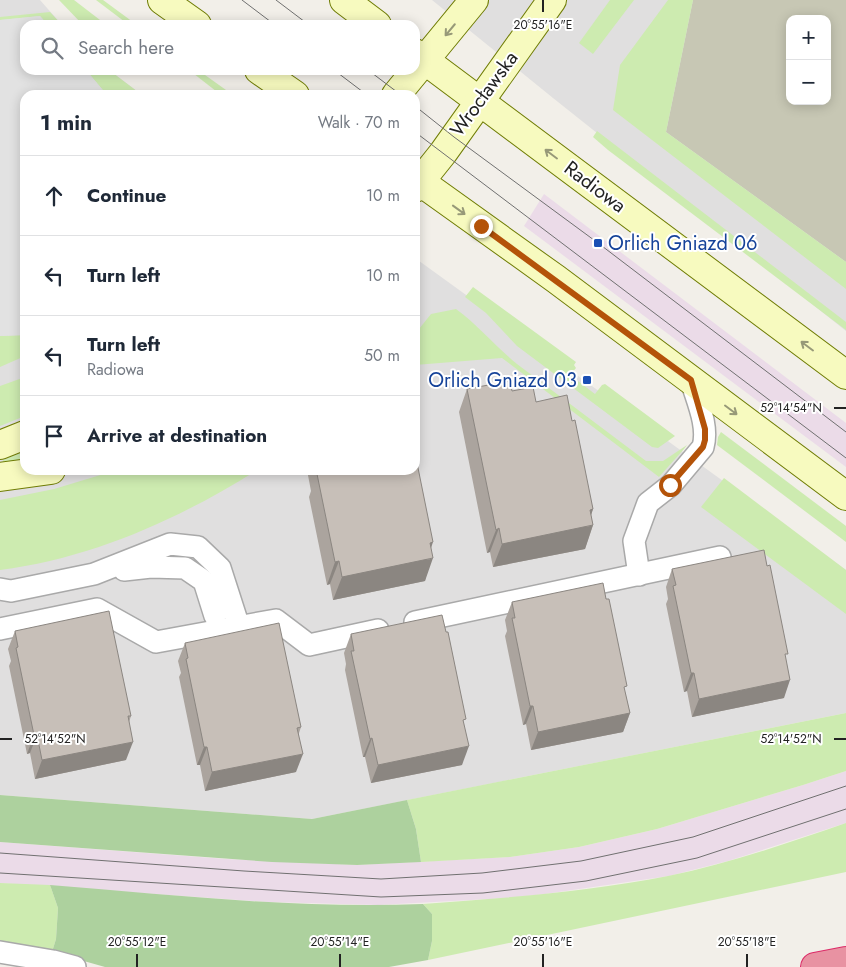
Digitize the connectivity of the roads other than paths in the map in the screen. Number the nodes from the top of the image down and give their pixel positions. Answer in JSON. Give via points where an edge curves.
{"nodes":[{"id":1,"x":162,"y":0,"type":"edge"},
{"id":2,"x":344,"y":0,"type":"edge"},
{"id":3,"x":474,"y":0,"type":"edge"},
{"id":4,"x":552,"y":0,"type":"edge"},
{"id":5,"x":189,"y":20,"type":"edge"},
{"id":6,"x":370,"y":20,"type":"edge"},
{"id":7,"x":420,"y":56,"type":"edge"},
{"id":8,"x":266,"y":75,"type":"edge"},
{"id":9,"x":408,"y":75,"type":"edge"},
{"id":10,"x":288,"y":90,"type":"edge"},
{"id":11,"x":399,"y":90,"type":"edge"},
{"id":12,"x":480,"y":100,"type":"junction"},
{"id":13,"x":420,"y":179,"type":"edge"},
{"id":14,"x":420,"y":184,"type":"edge"},
{"id":15,"x":846,"y":376,"type":"edge"},
{"id":16,"x":691,"y":380,"type":"junction"},
{"id":17,"x":20,"y":437,"type":"edge"},
{"id":18,"x":0,"y":445,"type":"edge"},
{"id":19,"x":20,"y":474,"type":"edge"},
{"id":20,"x":0,"y":477,"type":"edge"},
{"id":21,"x":846,"y":496,"type":"edge"},
{"id":22,"x":720,"y":557,"type":"edge"},
{"id":23,"x":94,"y":574,"type":"junction"},
{"id":24,"x":639,"y":575,"type":"junction"},
{"id":25,"x":0,"y":589,"type":"edge"},
{"id":26,"x":214,"y":616,"type":"dead end"},
{"id":27,"x":239,"y":627,"type":"junction"},
{"id":28,"x":0,"y":629,"type":"edge"},
{"id":29,"x":0,"y":952,"type":"edge"},
{"id":30,"x":846,"y":961,"type":"edge"},
{"id":31,"x":75,"y":967,"type":"edge"},
{"id":32,"x":815,"y":967,"type":"edge"}],
"edges":[{"from":1,"to":5,"type":"street"},
{"from":2,"to":6,"type":"street"},
{"from":3,"to":7,"type":"street","one_way":true},
{"from":4,"to":12,"type":"street","name":"Wrocławska"},
{"from":7,"to":12,"type":"street","name":"Radiowa"},
{"from":8,"to":10,"type":"street"},
{"from":9,"to":11,"type":"street"},
{"from":12,"to":13,"type":"street","name":"Wrocławska","via":[[443,153]]},
{"from":15,"to":12,"type":"street","name":"Radiowa","one_way":true},
{"from":14,"to":16,"type":"street","one_way":true},
{"from":16,"to":21,"type":"street","one_way":true},
{"from":16,"to":24,"type":"lane","via":[[705,440],[703,447],[670,485],[648,503],[634,541]]},
{"from":17,"to":18,"type":"street"},
{"from":19,"to":20,"type":"street"},
{"from":22,"to":24,"type":"lane"},
{"from":23,"to":25,"type":"lane","via":[[11,591]]},
{"from":23,"to":26,"type":"lane","via":[[151,567],[185,568],[204,581]]},
{"from":23,"to":27,"type":"lane","via":[[170,544],[198,547],[220,568]]},
{"from":24,"to":27,"type":"lane","via":[[309,645],[276,620]]},
{"from":27,"to":28,"type":"lane","via":[[156,642],[97,609]]},
{"from":29,"to":31,"type":"lane"},
{"from":30,"to":32,"type":"highway"}]}
